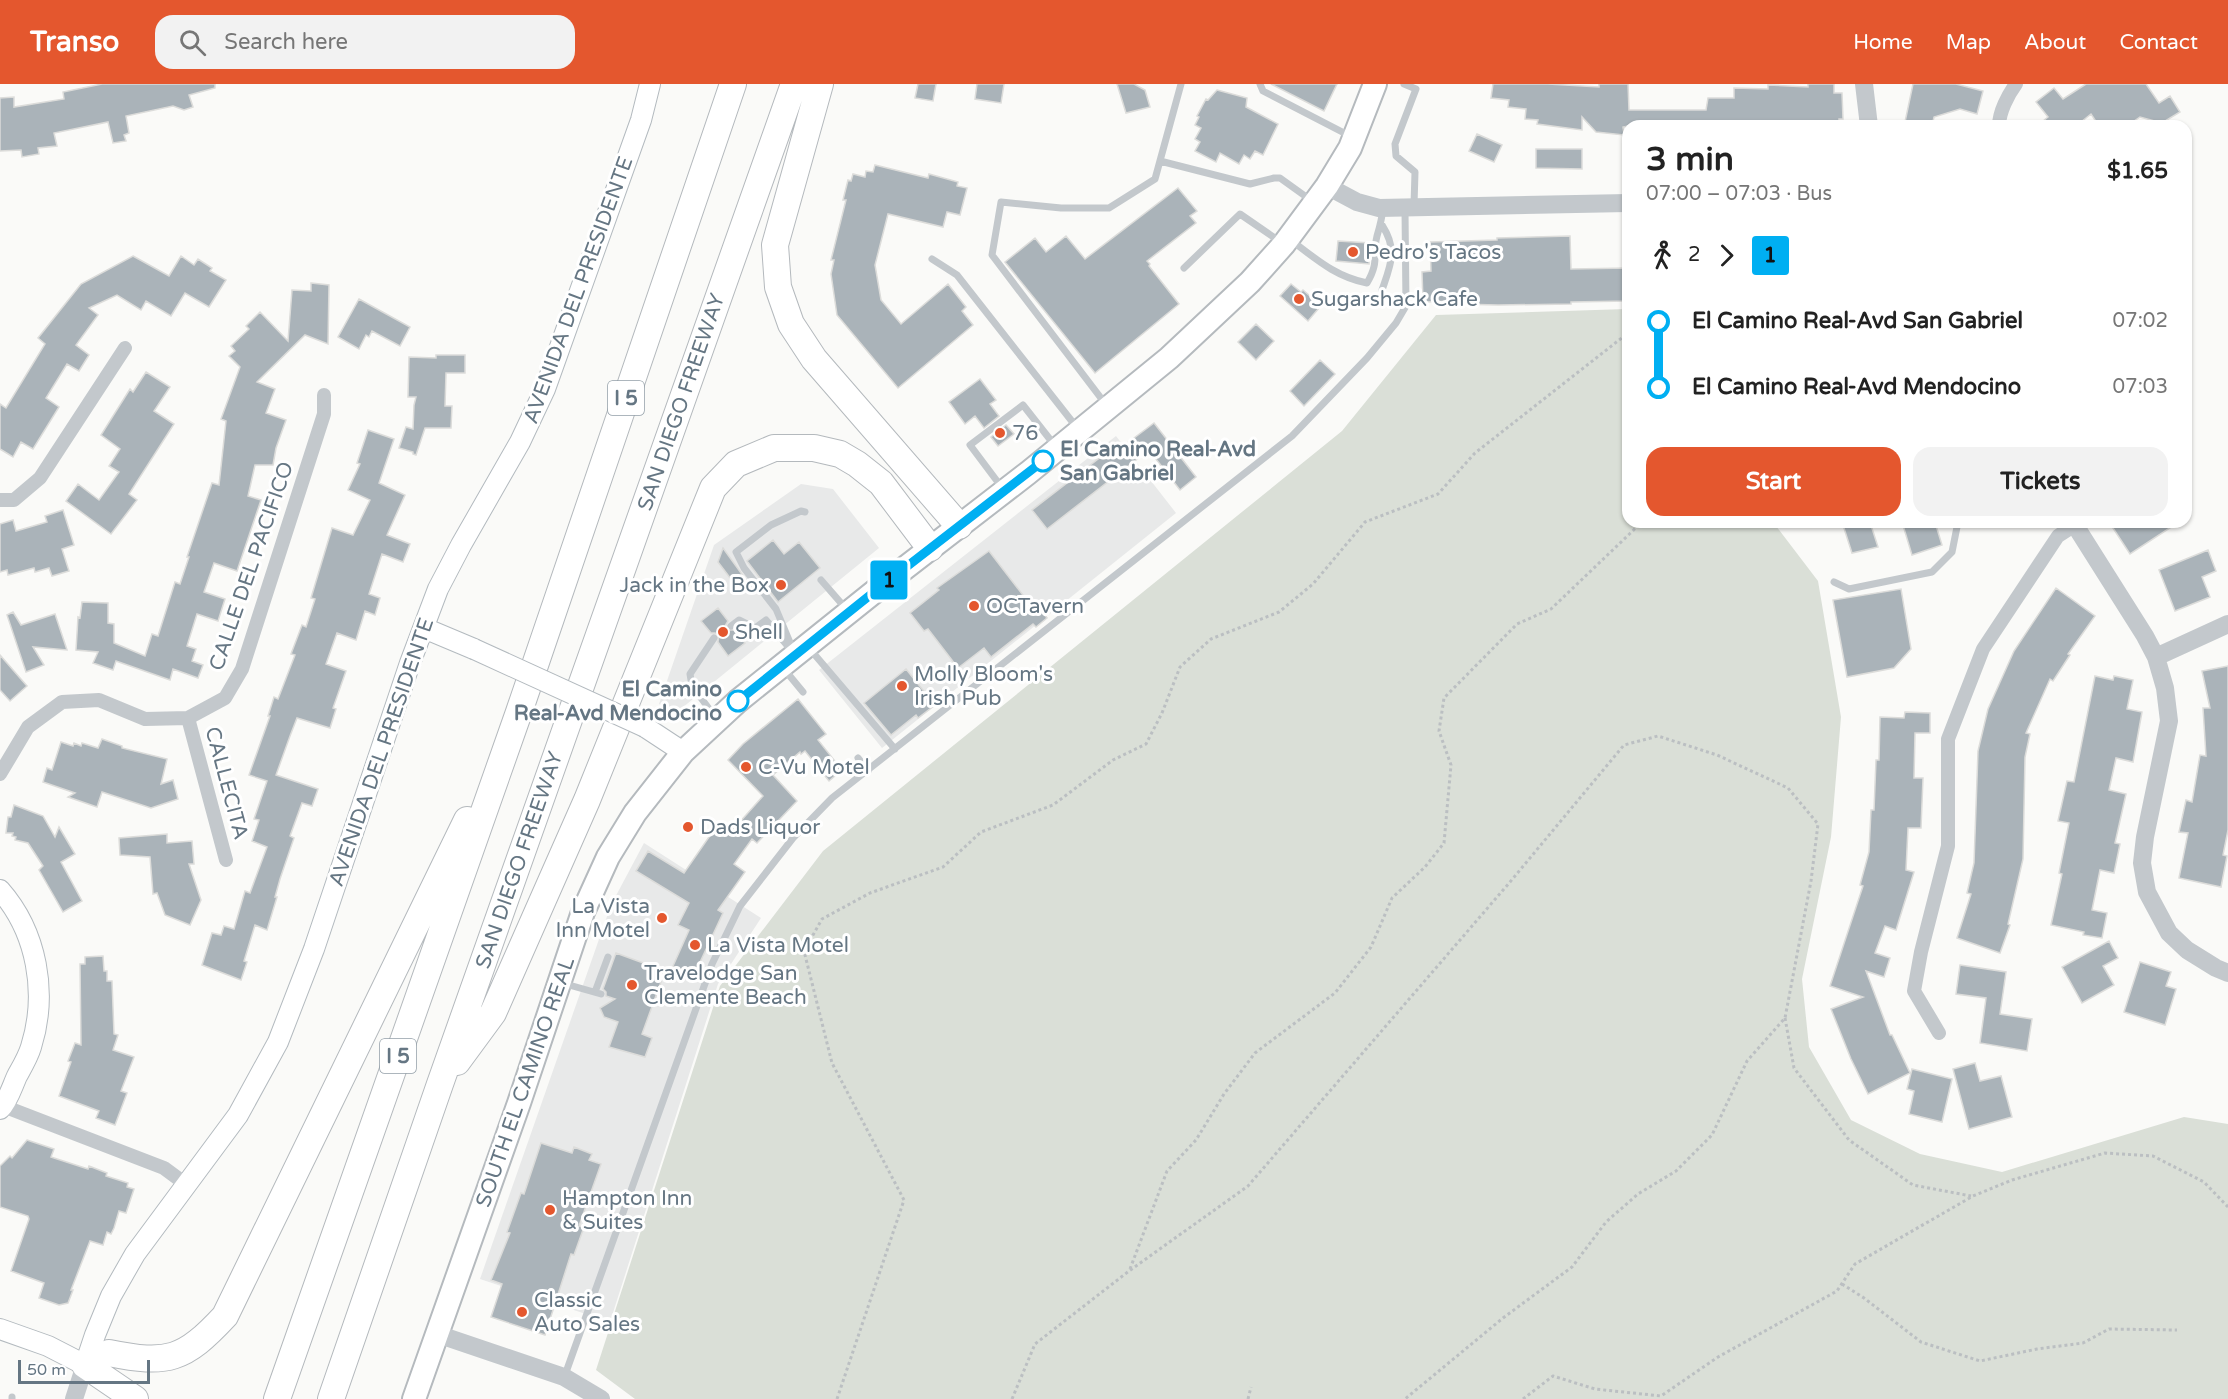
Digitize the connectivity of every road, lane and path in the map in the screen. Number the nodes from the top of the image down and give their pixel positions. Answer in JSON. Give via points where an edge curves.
{"nodes":[{"id":1,"x":650,"y":84,"type":"edge"},
{"id":2,"x":733,"y":84,"type":"edge"},
{"id":3,"x":794,"y":84,"type":"edge"},
{"id":4,"x":820,"y":84,"type":"edge"},
{"id":5,"x":1181,"y":84,"type":"edge"},
{"id":6,"x":1260,"y":84,"type":"edge"},
{"id":7,"x":1375,"y":84,"type":"edge"},
{"id":8,"x":1404,"y":84,"type":"edge"},
{"id":9,"x":1864,"y":84,"type":"edge"},
{"id":10,"x":2016,"y":84,"type":"edge"},
{"id":11,"x":1868,"y":120,"type":"edge"},
{"id":12,"x":1999,"y":120,"type":"edge"},
{"id":13,"x":1354,"y":138,"type":"junction"},
{"id":14,"x":1160,"y":161,"type":"junction"},
{"id":15,"x":1321,"y":195,"type":"junction"},
{"id":16,"x":1622,"y":203,"type":"edge"},
{"id":17,"x":1410,"y":208,"type":"junction"},
{"id":18,"x":1383,"y":217,"type":"junction"},
{"id":19,"x":1286,"y":241,"type":"junction"},
{"id":20,"x":932,"y":259,"type":"dead end"},
{"id":21,"x":1185,"y":268,"type":"dead end"},
{"id":22,"x":1382,"y":290,"type":"dead end"},
{"id":23,"x":1622,"y":338,"type":"edge"},
{"id":24,"x":125,"y":348,"type":"dead end"},
{"id":25,"x":324,"y":395,"type":"dead end"},
{"id":26,"x":1108,"y":408,"type":"junction"},
{"id":27,"x":1080,"y":431,"type":"junction"},
{"id":28,"x":1057,"y":449,"type":"junction"},
{"id":29,"x":1005,"y":490,"type":"junction"},
{"id":30,"x":0,"y":500,"type":"edge"},
{"id":31,"x":805,"y":512,"type":"dead end"},
{"id":32,"x":959,"y":526,"type":"junction"},
{"id":33,"x":1636,"y":528,"type":"edge"},
{"id":34,"x":1957,"y":528,"type":"edge"},
{"id":35,"x":2069,"y":528,"type":"edge"},
{"id":36,"x":2077,"y":528,"type":"edge"},
{"id":37,"x":930,"y":548,"type":"junction"},
{"id":38,"x":821,"y":580,"type":"dead end"},
{"id":39,"x":1834,"y":582,"type":"dead end"},
{"id":40,"x":849,"y":613,"type":"junction"},
{"id":41,"x":2228,"y":624,"type":"edge"},
{"id":42,"x":731,"y":626,"type":"dead end"},
{"id":43,"x":424,"y":628,"type":"junction"},
{"id":44,"x":714,"y":638,"type":"dead end"},
{"id":45,"x":795,"y":657,"type":"junction"},
{"id":46,"x":2156,"y":657,"type":"junction"},
{"id":47,"x":803,"y":692,"type":"dead end"},
{"id":48,"x":519,"y":712,"type":"junction"},
{"id":49,"x":188,"y":718,"type":"junction"},
{"id":50,"x":717,"y":720,"type":"junction"},
{"id":51,"x":895,"y":749,"type":"junction"},
{"id":52,"x":683,"y":752,"type":"junction"},
{"id":53,"x":858,"y":758,"type":"dead end"},
{"id":54,"x":868,"y":771,"type":"junction"},
{"id":55,"x":0,"y":774,"type":"edge"},
{"id":56,"x":226,"y":860,"type":"dead end"},
{"id":57,"x":0,"y":890,"type":"edge"},
{"id":58,"x":608,"y":957,"type":"dead end"},
{"id":59,"x":2228,"y":973,"type":"edge"},
{"id":60,"x":559,"y":982,"type":"junction"},
{"id":61,"x":1785,"y":1018,"type":"junction"},
{"id":62,"x":1939,"y":1033,"type":"dead end"},
{"id":63,"x":440,"y":1084,"type":"junction"},
{"id":64,"x":3,"y":1102,"type":"edge"},
{"id":65,"x":187,"y":1185,"type":"junction"},
{"id":66,"x":1973,"y":1196,"type":"junction"},
{"id":67,"x":2228,"y":1207,"type":"edge"},
{"id":68,"x":1129,"y":1271,"type":"junction"},
{"id":69,"x":1842,"y":1284,"type":"junction"},
{"id":70,"x":0,"y":1329,"type":"edge"},
{"id":71,"x":2177,"y":1330,"type":"dead end"},
{"id":72,"x":437,"y":1334,"type":"junction"},
{"id":73,"x":85,"y":1365,"type":"junction"},
{"id":74,"x":564,"y":1377,"type":"junction"},
{"id":75,"x":1251,"y":1388,"type":"dead end"},
{"id":76,"x":74,"y":1399,"type":"edge"},
{"id":77,"x":135,"y":1399,"type":"edge"},
{"id":78,"x":277,"y":1399,"type":"edge"},
{"id":79,"x":332,"y":1399,"type":"edge"},
{"id":80,"x":414,"y":1399,"type":"edge"},
{"id":81,"x":601,"y":1399,"type":"edge"},
{"id":82,"x":837,"y":1399,"type":"edge"},
{"id":83,"x":1012,"y":1399,"type":"edge"},
{"id":84,"x":1248,"y":1399,"type":"edge"},
{"id":85,"x":1405,"y":1399,"type":"edge"},
{"id":86,"x":1523,"y":1399,"type":"edge"}],
"edges":[{"from":1,"to":43,"type":"main road","name":"AVENIDA DEL PRESIDENTE","via":[[641,120],[545,389],[447,572]]},
{"from":2,"to":48,"type":"highway","number":"I 5"},
{"from":3,"to":63,"type":"highway","name":"SAN DIEGO FREEWAY","number":"I 5"},
{"from":4,"to":32,"type":"highway","via":[[776,245],[778,287],[792,324],[814,359]]},
{"from":5,"to":14,"type":"lane"},
{"from":6,"to":13,"type":"lane","via":[[1263,91]]},
{"from":7,"to":13,"type":"main road","name":"SOUTH EL CAMINO REAL"},
{"from":8,"to":17,"type":"lane","via":[[1416,89],[1395,144],[1396,156],[1416,172]]},
{"from":9,"to":11,"type":"street"},
{"from":10,"to":12,"type":"street"},
{"from":13,"to":15,"type":"main road","name":"SOUTH EL CAMINO REAL"},
{"from":14,"to":15,"type":"lane","via":[[1250,184],[1280,178]]},
{"from":14,"to":26,"type":"lane","via":[[1155,179],[1109,208],[1001,202],[992,255]]},
{"from":15,"to":18,"type":"street","via":[[1357,202]]},
{"from":15,"to":19,"type":"main road","name":"SOUTH EL CAMINO REAL"},
{"from":16,"to":17,"type":"street"},
{"from":17,"to":18,"type":"street"},
{"from":17,"to":51,"type":"lane","via":[[1406,306],[1367,358],[1292,436]]},
{"from":18,"to":19,"type":"lane","via":[[1377,236],[1375,269],[1367,283],[1324,266]]},
{"from":18,"to":22,"type":"lane","via":[[1392,258]]},
{"from":19,"to":21,"type":"lane","via":[[1240,214]]},
{"from":19,"to":26,"type":"main road","name":"SOUTH EL CAMINO REAL","via":[[1190,339]]},
{"from":20,"to":27,"type":"lane","via":[[957,275]]},
{"from":23,"to":82,"type":"path","via":[[1475,453],[1438,494],[1365,522],[1313,584],[1280,612],[1211,639],[1180,667],[1146,744],[1113,760],[1053,805],[981,832],[943,867],[870,893],[822,919],[804,951],[832,1063],[904,1200]]},
{"from":24,"to":30,"type":"street","via":[[40,478],[14,500]]},
{"from":25,"to":49,"type":"street","name":"CALLE DEL PACIFICO","via":[[324,414],[242,669],[225,698]]},
{"from":26,"to":27,"type":"main road","name":"SOUTH EL CAMINO REAL"},
{"from":27,"to":28,"type":"main road","name":"SOUTH EL CAMINO REAL"},
{"from":28,"to":29,"type":"main road","name":"SOUTH EL CAMINO REAL"},
{"from":28,"to":29,"type":"lane","via":[[1023,405],[970,445]]},
{"from":29,"to":32,"type":"main road","name":"SOUTH EL CAMINO REAL"},
{"from":31,"to":45,"type":"lane","via":[[771,525],[736,552],[776,609]]},
{"from":32,"to":37,"type":"main road","name":"SOUTH EL CAMINO REAL"},
{"from":33,"to":68,"type":"path","via":[[1551,609],[1517,624],[1444,698],[1438,731],[1450,765],[1444,843],[1392,898],[1371,947],[1335,993],[1255,1053],[1196,1140],[1167,1171]]},
{"from":34,"to":39,"type":"lane","via":[[1952,552],[1932,572],[1849,589]]},
{"from":35,"to":62,"type":"street","via":[[2058,536],[1983,649],[1948,739],[1948,846],[1914,991]]},
{"from":36,"to":46,"type":"street"},
{"from":37,"to":40,"type":"main road","name":"SOUTH EL CAMINO REAL"},
{"from":37,"to":63,"type":"highway","via":[[881,483],[840,454],[814,448],[774,448],[736,464],[713,488],[587,800],[493,1013]]},
{"from":38,"to":40,"type":"lane"},
{"from":40,"to":45,"type":"main road","name":"SOUTH EL CAMINO REAL"},
{"from":41,"to":46,"type":"street"},
{"from":42,"to":45,"type":"lane","via":[[739,620],[755,628],[766,620]]},
{"from":43,"to":52,"type":"main road","bridge":true,"via":[[645,727]]},
{"from":43,"to":65,"type":"main road","name":"AVENIDA DEL PRESIDENTE","via":[[314,949],[278,1042],[238,1115]]},
{"from":44,"to":50,"type":"lane","via":[[690,674],[692,686]]},
{"from":45,"to":47,"type":"lane"},
{"from":45,"to":50,"type":"main road","name":"SOUTH EL CAMINO REAL"},
{"from":45,"to":51,"type":"lane","via":[[845,691]]},
{"from":46,"to":59,"type":"street","via":[[2169,721],[2145,837],[2142,863],[2147,892],[2169,933],[2187,950]]},
{"from":48,"to":73,"type":"highway","via":[[225,1316],[202,1341],[180,1354],[142,1360],[109,1353]]},
{"from":48,"to":78,"type":"highway","number":"I 5"},
{"from":49,"to":55,"type":"street","name":"CALLE DEL PACIFICO","via":[[145,719],[99,700],[62,702],[28,727]]},
{"from":49,"to":56,"type":"street","name":"CALLECITA"},
{"from":50,"to":52,"type":"main road","name":"SOUTH EL CAMINO REAL"},
{"from":51,"to":54,"type":"lane"},
{"from":52,"to":60,"type":"main road","name":"SOUTH EL CAMINO REAL","via":[[635,813],[608,857],[583,912]]},
{"from":53,"to":54,"type":"lane"},
{"from":54,"to":74,"type":"lane","via":[[832,798],[793,838],[740,906],[712,964]]},
{"from":57,"to":64,"type":"main road","via":[[30,939],[38,977],[39,1009],[31,1047]]},
{"from":58,"to":60,"type":"lane","via":[[598,993]]},
{"from":60,"to":72,"type":"main road","name":"SOUTH EL CAMINO REAL"},
{"from":61,"to":66,"type":"path","via":[[1794,1068],[1848,1140],[1913,1185]]},
{"from":61,"to":68,"type":"path","via":[[1812,881],[1818,824],[1788,788],[1717,755],[1658,736],[1624,745],[1248,1186]]},
{"from":61,"to":85,"type":"path","via":[[1747,1061],[1712,1135],[1676,1171],[1638,1194],[1606,1222],[1572,1267],[1503,1317]]},
{"from":63,"to":79,"type":"highway","name":"SAN DIEGO FREEWAY","number":"I 5"},
{"from":64,"to":65,"type":"street","via":[[36,1121],[164,1168]]},
{"from":65,"to":73,"type":"main road","name":"AVENIDA DEL PRESIDENTE","via":[[135,1254],[111,1296]]},
{"from":66,"to":67,"type":"path","via":[[2012,1180],[2105,1153],[2153,1156],[2204,1182]]},
{"from":66,"to":69,"type":"path","via":[[1855,1264]]},
{"from":68,"to":83,"type":"path","via":[[1035,1344]]},
{"from":69,"to":71,"type":"path","via":[[1921,1342],[1980,1361],[2083,1342],[2109,1329]]},
{"from":69,"to":86,"type":"path","via":[[1837,1292],[1718,1357],[1661,1396],[1595,1389],[1553,1376]]},
{"from":70,"to":73,"type":"main road","via":[[48,1346]]},
{"from":72,"to":74,"type":"street"},
{"from":72,"to":80,"type":"main road","name":"SOUTH EL CAMINO REAL"},
{"from":73,"to":76,"type":"street","name":"AVENIDA DEL PRESIDENTE"},
{"from":73,"to":77,"type":"highway"},
{"from":74,"to":81,"type":"street"},
{"from":75,"to":84,"type":"path"}]}
